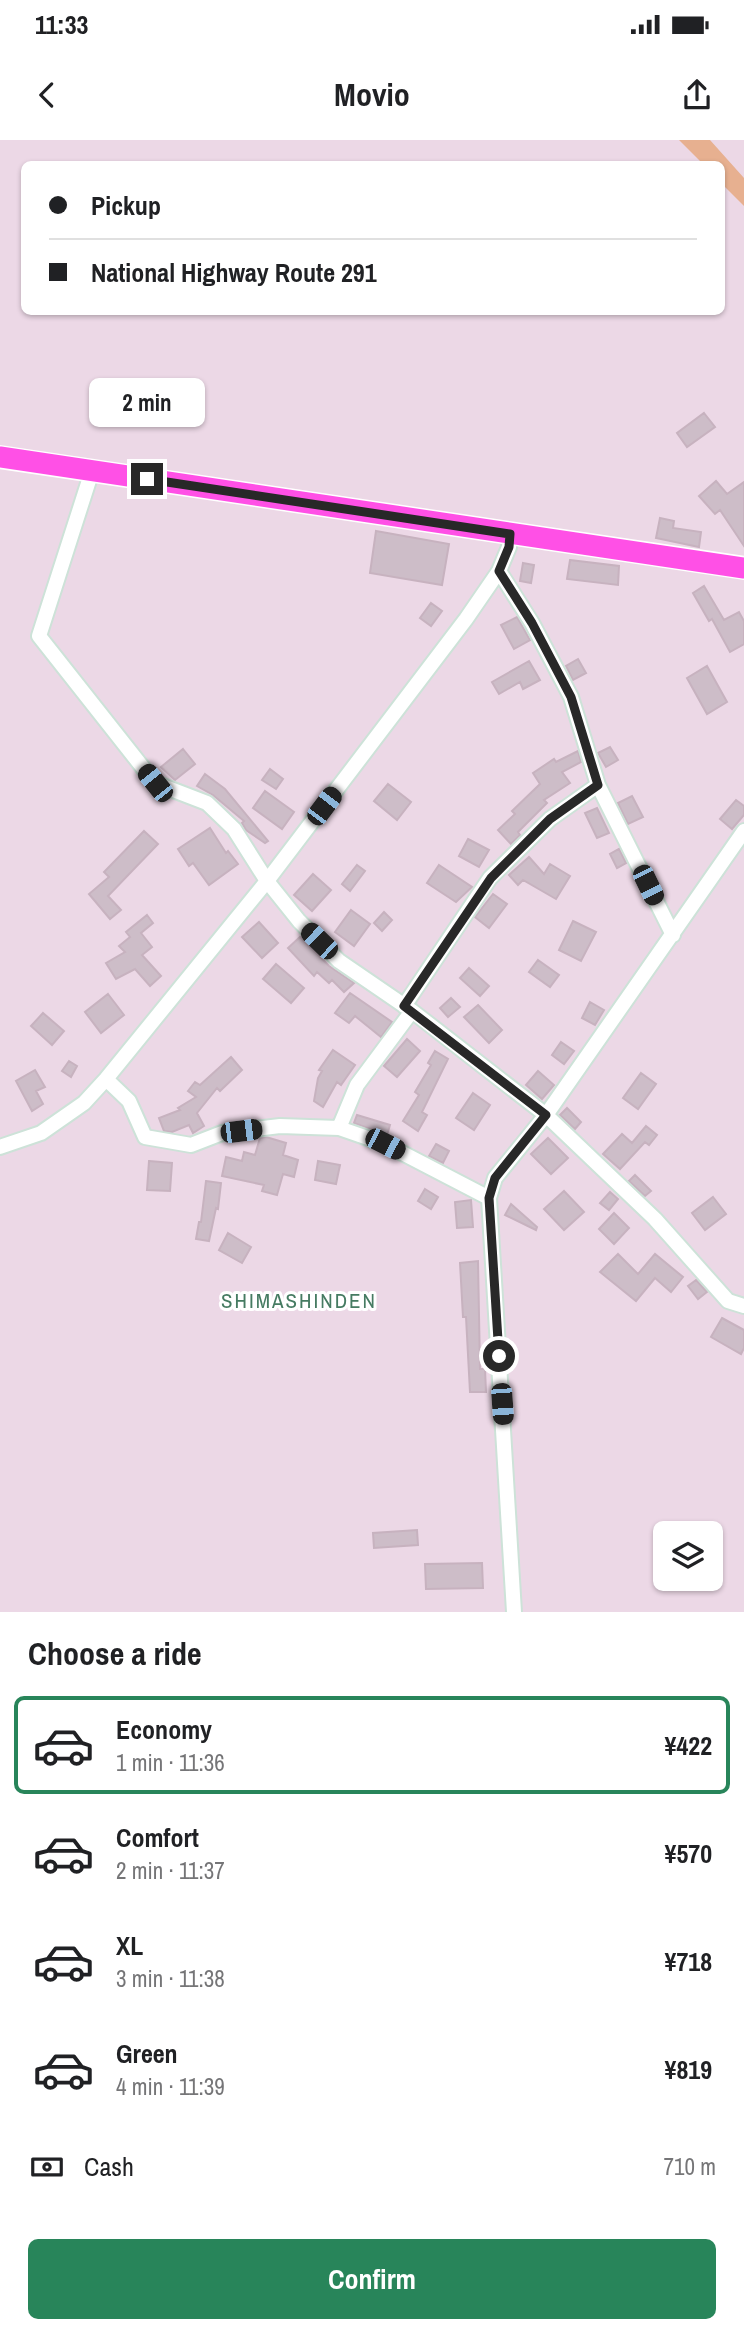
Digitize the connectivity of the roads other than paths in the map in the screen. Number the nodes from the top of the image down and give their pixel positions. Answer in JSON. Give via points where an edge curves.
{"nodes":[{"id":1,"x":0,"y":457,"type":"edge"},
{"id":2,"x":92,"y":471,"type":"junction"},
{"id":3,"x":510,"y":534,"type":"junction"},
{"id":4,"x":744,"y":568,"type":"edge"},
{"id":5,"x":499,"y":571,"type":"junction"},
{"id":6,"x":598,"y":785,"type":"junction"},
{"id":7,"x":744,"y":831,"type":"edge"},
{"id":8,"x":267,"y":881,"type":"junction"},
{"id":9,"x":673,"y":935,"type":"junction"},
{"id":10,"x":408,"y":1008,"type":"junction"},
{"id":11,"x":106,"y":1079,"type":"junction"},
{"id":12,"x":546,"y":1115,"type":"junction"},
{"id":13,"x":339,"y":1128,"type":"junction"},
{"id":14,"x":0,"y":1147,"type":"edge"},
{"id":15,"x":489,"y":1198,"type":"junction"},
{"id":16,"x":744,"y":1307,"type":"edge"},
{"id":17,"x":514,"y":1612,"type":"edge"}],
"edges":[{"from":1,"to":2,"type":"highway"},
{"from":2,"to":3,"type":"highway"},
{"from":2,"to":8,"type":"street","via":[[39,636],[155,783],[207,803],[234,830]]},
{"from":3,"to":4,"type":"highway"},
{"from":3,"to":5,"type":"street"},
{"from":5,"to":6,"type":"street","via":[[571,697]]},
{"from":5,"to":8,"type":"street"},
{"from":6,"to":9,"type":"street"},
{"from":6,"to":10,"type":"street","via":[[550,819],[491,878]]},
{"from":7,"to":9,"type":"street"},
{"from":8,"to":10,"type":"street","via":[[339,961]]},
{"from":8,"to":11,"type":"street"},
{"from":9,"to":12,"type":"street"},
{"from":10,"to":12,"type":"street"},
{"from":10,"to":13,"type":"street","via":[[357,1085]]},
{"from":11,"to":13,"type":"street","via":[[129,1101],[145,1137],[171,1143],[191,1145],[222,1133],[280,1126]]},
{"from":11,"to":14,"type":"street","via":[[84,1103],[41,1133]]},
{"from":12,"to":15,"type":"street","via":[[495,1178]]},
{"from":12,"to":16,"type":"street","via":[[655,1219],[728,1301]]},
{"from":13,"to":15,"type":"street","via":[[385,1144]]},
{"from":15,"to":17,"type":"street"}]}
